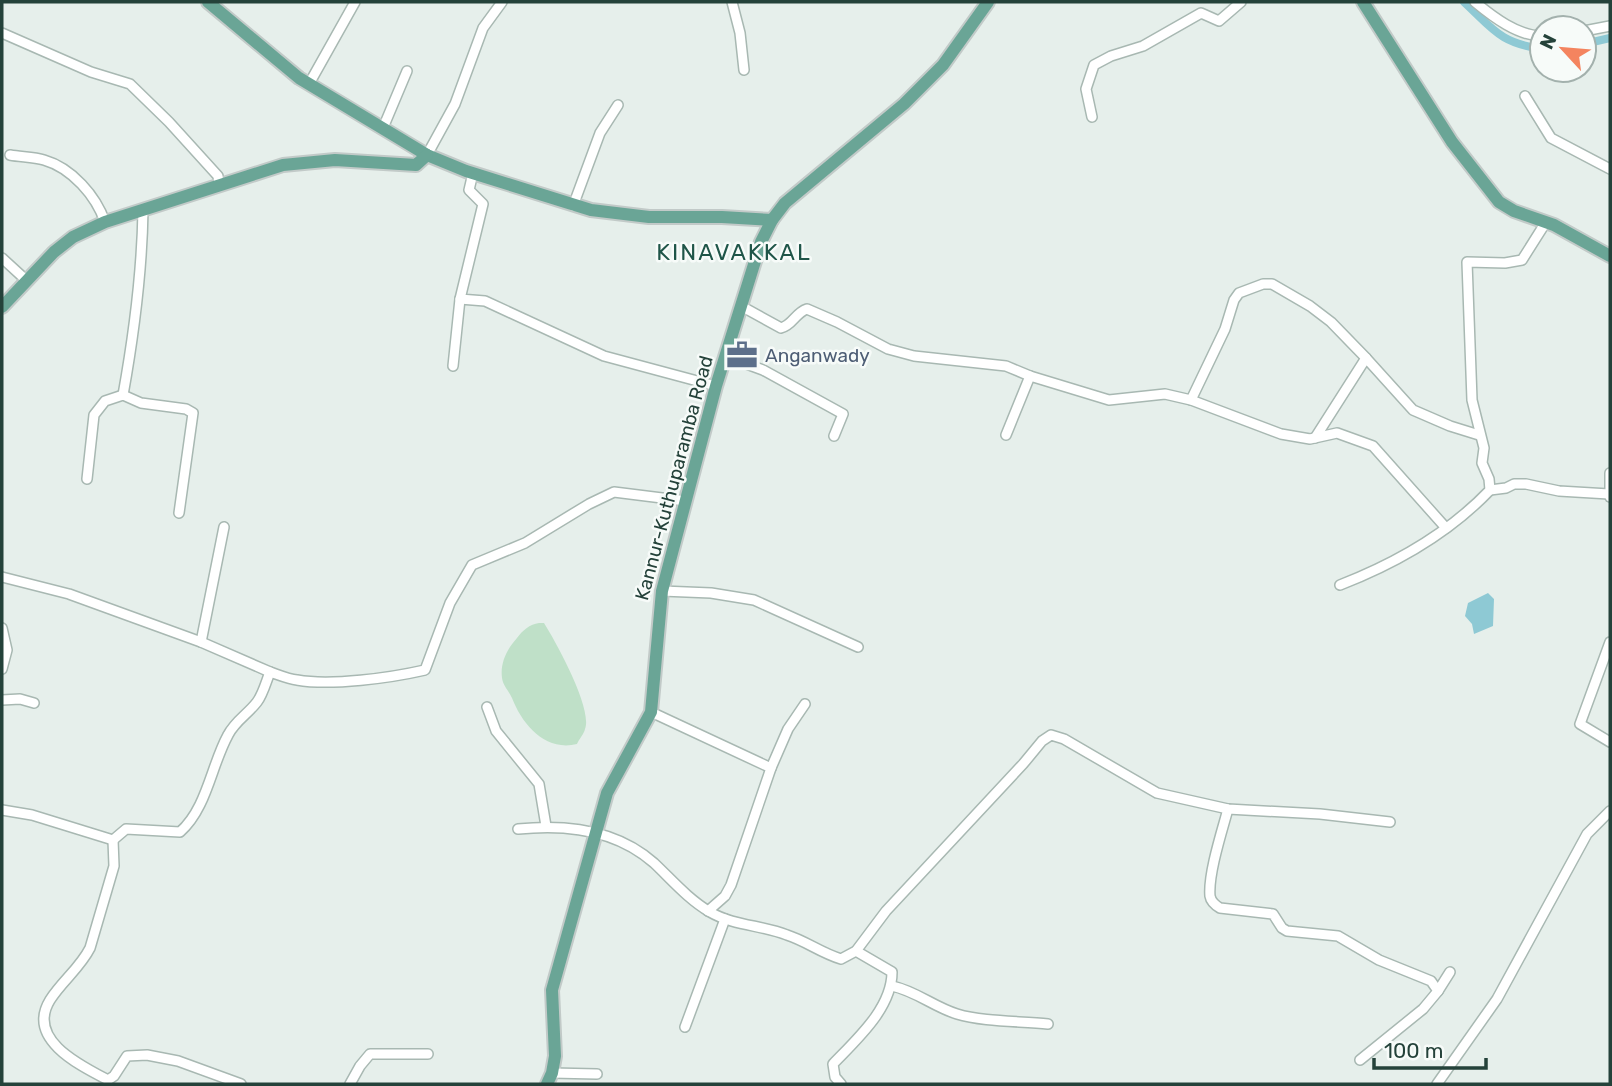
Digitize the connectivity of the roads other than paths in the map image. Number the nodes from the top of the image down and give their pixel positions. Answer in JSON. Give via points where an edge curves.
{"nodes":[{"id":1,"x":208,"y":2,"type":"edge"},
{"id":2,"x":355,"y":2,"type":"edge"},
{"id":3,"x":502,"y":2,"type":"edge"},
{"id":4,"x":732,"y":2,"type":"edge"},
{"id":5,"x":988,"y":2,"type":"edge"},
{"id":6,"x":1241,"y":2,"type":"edge"},
{"id":7,"x":1363,"y":2,"type":"edge"},
{"id":8,"x":1475,"y":2,"type":"edge"},
{"id":9,"x":2,"y":33,"type":"edge"},
{"id":10,"x":1528,"y":36,"type":"edge"},
{"id":11,"x":744,"y":70,"type":"dead end"},
{"id":12,"x":407,"y":71,"type":"dead end"},
{"id":13,"x":309,"y":84,"type":"junction"},
{"id":14,"x":1525,"y":96,"type":"dead end"},
{"id":15,"x":618,"y":105,"type":"dead end"},
{"id":16,"x":1091,"y":117,"type":"dead end"},
{"id":17,"x":383,"y":128,"type":"junction"},
{"id":18,"x":10,"y":155,"type":"dead end"},
{"id":19,"x":427,"y":155,"type":"junction"},
{"id":20,"x":1610,"y":169,"type":"edge"},
{"id":21,"x":473,"y":173,"type":"junction"},
{"id":22,"x":219,"y":184,"type":"junction"},
{"id":23,"x":573,"y":206,"type":"junction"},
{"id":24,"x":143,"y":210,"type":"junction"},
{"id":25,"x":772,"y":220,"type":"junction"},
{"id":26,"x":105,"y":222,"type":"junction"},
{"id":27,"x":1546,"y":222,"type":"junction"},
{"id":28,"x":1610,"y":256,"type":"edge"},
{"id":29,"x":2,"y":258,"type":"edge"},
{"id":30,"x":26,"y":280,"type":"junction"},
{"id":31,"x":460,"y":299,"type":"junction"},
{"id":32,"x":741,"y":306,"type":"junction"},
{"id":33,"x":2,"y":307,"type":"edge"},
{"id":34,"x":726,"y":356,"type":"junction"},
{"id":35,"x":1366,"y":358,"type":"junction"},
{"id":36,"x":453,"y":366,"type":"dead end"},
{"id":37,"x":1030,"y":376,"type":"junction"},
{"id":38,"x":716,"y":386,"type":"junction"},
{"id":39,"x":123,"y":395,"type":"junction"},
{"id":40,"x":1191,"y":400,"type":"junction"},
{"id":41,"x":1006,"y":435,"type":"dead end"},
{"id":42,"x":1479,"y":435,"type":"junction"},
{"id":43,"x":834,"y":436,"type":"dead end"},
{"id":44,"x":1315,"y":438,"type":"junction"},
{"id":45,"x":1610,"y":472,"type":"edge"},
{"id":46,"x":87,"y":479,"type":"dead end"},
{"id":47,"x":1490,"y":490,"type":"junction"},
{"id":48,"x":1610,"y":495,"type":"edge"},
{"id":49,"x":686,"y":501,"type":"junction"},
{"id":50,"x":179,"y":513,"type":"dead end"},
{"id":51,"x":224,"y":527,"type":"dead end"},
{"id":52,"x":1446,"y":528,"type":"junction"},
{"id":53,"x":2,"y":577,"type":"edge"},
{"id":54,"x":1340,"y":585,"type":"dead end"},
{"id":55,"x":662,"y":591,"type":"junction"},
{"id":56,"x":2,"y":628,"type":"edge"},
{"id":57,"x":201,"y":642,"type":"junction"},
{"id":58,"x":1610,"y":642,"type":"edge"},
{"id":59,"x":858,"y":648,"type":"dead end"},
{"id":60,"x":2,"y":669,"type":"edge"},
{"id":61,"x":270,"y":672,"type":"junction"},
{"id":62,"x":2,"y":700,"type":"edge"},
{"id":63,"x":34,"y":703,"type":"dead end"},
{"id":64,"x":805,"y":704,"type":"dead end"},
{"id":65,"x":487,"y":707,"type":"dead end"},
{"id":66,"x":651,"y":712,"type":"junction"},
{"id":67,"x":1610,"y":742,"type":"edge"},
{"id":68,"x":771,"y":768,"type":"junction"},
{"id":69,"x":1228,"y":809,"type":"junction"},
{"id":70,"x":2,"y":810,"type":"edge"},
{"id":71,"x":1610,"y":811,"type":"edge"},
{"id":72,"x":1390,"y":822,"type":"dead end"},
{"id":73,"x":546,"y":826,"type":"junction"},
{"id":74,"x":518,"y":829,"type":"dead end"},
{"id":75,"x":596,"y":830,"type":"junction"},
{"id":76,"x":113,"y":840,"type":"junction"},
{"id":77,"x":708,"y":911,"type":"junction"},
{"id":78,"x":725,"y":919,"type":"junction"},
{"id":79,"x":856,"y":951,"type":"junction"},
{"id":80,"x":1450,"y":972,"type":"dead end"},
{"id":81,"x":892,"y":986,"type":"junction"},
{"id":82,"x":1438,"y":991,"type":"junction"},
{"id":83,"x":1048,"y":1024,"type":"dead end"},
{"id":84,"x":685,"y":1027,"type":"dead end"},
{"id":85,"x":428,"y":1054,"type":"dead end"},
{"id":86,"x":1360,"y":1060,"type":"dead end"},
{"id":87,"x":597,"y":1074,"type":"dead end"},
{"id":88,"x":550,"y":1078,"type":"edge"},
{"id":89,"x":241,"y":1084,"type":"edge"},
{"id":90,"x":350,"y":1084,"type":"edge"},
{"id":91,"x":841,"y":1084,"type":"edge"},
{"id":92,"x":1437,"y":1084,"type":"edge"}],
"edges":[{"from":1,"to":13,"type":"main road"},
{"from":2,"to":13,"type":"street"},
{"from":3,"to":19,"type":"street","via":[[483,28],[455,104]]},
{"from":4,"to":11,"type":"street"},
{"from":5,"to":25,"type":"main road","name":"Kannur-Kuthuparamba Road","via":[[943,65],[904,104],[785,203]]},
{"from":6,"to":16,"type":"street","via":[[1219,21],[1201,13],[1143,46],[1094,65],[1086,89]]},
{"from":7,"to":27,"type":"main road","via":[[1452,142],[1499,202]]},
{"from":8,"to":10,"type":"street"},
{"from":9,"to":22,"type":"street","via":[[130,84],[218,176]]},
{"from":12,"to":17,"type":"street"},
{"from":13,"to":17,"type":"main road"},
{"from":14,"to":20,"type":"street","via":[[1551,138]]},
{"from":15,"to":23,"type":"street","via":[[600,133]]},
{"from":17,"to":19,"type":"main road"},
{"from":18,"to":26,"type":"street","via":[[43,160],[82,184],[100,206]]},
{"from":19,"to":21,"type":"main road"},
{"from":19,"to":22,"type":"main road","via":[[416,165],[335,160],[283,165]]},
{"from":21,"to":23,"type":"main road"},
{"from":21,"to":31,"type":"street","via":[[469,190],[483,198]]},
{"from":22,"to":24,"type":"main road"},
{"from":23,"to":25,"type":"main road","via":[[649,217]]},
{"from":24,"to":26,"type":"main road"},
{"from":24,"to":39,"type":"street","via":[[134,334]]},
{"from":25,"to":32,"type":"main road","name":"Kannur-Kuthuparamba Road"},
{"from":26,"to":30,"type":"main road","via":[[73,237]]},
{"from":27,"to":28,"type":"main road"},
{"from":27,"to":42,"type":"street","via":[[1522,260],[1467,262],[1472,400]]},
{"from":29,"to":30,"type":"street"},
{"from":30,"to":33,"type":"main road"},
{"from":31,"to":36,"type":"street"},
{"from":31,"to":38,"type":"street","via":[[485,301],[604,356]]},
{"from":32,"to":34,"type":"main road","name":"Kannur-Kuthuparamba Road"},
{"from":32,"to":37,"type":"street","via":[[781,328],[807,309],[888,349],[1006,366]]},
{"from":34,"to":38,"type":"main road","name":"Kannur-Kuthuparamba Road"},
{"from":34,"to":43,"type":"street","via":[[763,370],[843,414]]},
{"from":35,"to":40,"type":"street","via":[[1310,306],[1272,284],[1263,284],[1239,293],[1234,300]]},
{"from":35,"to":42,"type":"street","via":[[1413,410]]},
{"from":35,"to":44,"type":"street"},
{"from":37,"to":40,"type":"street","via":[[1109,400],[1166,394]]},
{"from":37,"to":41,"type":"street"},
{"from":38,"to":49,"type":"main road","name":"Kannur-Kuthuparamba Road"},
{"from":39,"to":46,"type":"street","via":[[105,401],[94,415]]},
{"from":39,"to":50,"type":"street","via":[[193,413]]},
{"from":40,"to":44,"type":"street","via":[[1281,434]]},
{"from":42,"to":47,"type":"street"},
{"from":44,"to":52,"type":"street","via":[[1337,433],[1373,446]]},
{"from":45,"to":48,"type":"street"},
{"from":47,"to":48,"type":"street","via":[[1526,484]]},
{"from":47,"to":52,"type":"street"},
{"from":49,"to":55,"type":"main road","name":"Kannur-Kuthuparamba Road"},
{"from":49,"to":61,"type":"street","via":[[614,492],[525,543],[472,565],[450,603],[425,670],[314,682]]},
{"from":51,"to":57,"type":"street"},
{"from":52,"to":54,"type":"street","via":[[1395,561]]},
{"from":53,"to":57,"type":"street","via":[[69,594]]},
{"from":55,"to":59,"type":"street","via":[[754,600]]},
{"from":55,"to":66,"type":"main road","name":"Kannur-Kuthuparamba Road"},
{"from":56,"to":60,"type":"street","via":[[7,650]]},
{"from":57,"to":61,"type":"street"},
{"from":58,"to":67,"type":"street","via":[[1580,724]]},
{"from":61,"to":76,"type":"street","via":[[257,702],[228,734],[190,823],[180,832],[126,829]]},
{"from":62,"to":63,"type":"street"},
{"from":64,"to":68,"type":"street"},
{"from":65,"to":73,"type":"street","via":[[496,731],[539,784]]},
{"from":66,"to":68,"type":"street"},
{"from":66,"to":75,"type":"main road","name":"Kannur-Kuthuparamba Road","via":[[607,793]]},
{"from":68,"to":77,"type":"street","via":[[731,884]]},
{"from":69,"to":72,"type":"street"},
{"from":69,"to":79,"type":"street","via":[[1157,793],[1064,739],[1051,736],[886,911]]},
{"from":69,"to":82,"type":"street","via":[[1217,850],[1210,896],[1213,903],[1220,908],[1273,914],[1287,931],[1338,936],[1379,960],[1431,981]]},
{"from":70,"to":76,"type":"street"},
{"from":71,"to":92,"type":"street","via":[[1587,834],[1497,999]]},
{"from":73,"to":74,"type":"street"},
{"from":73,"to":75,"type":"street"},
{"from":75,"to":77,"type":"street","via":[[651,860]]},
{"from":75,"to":88,"type":"main road","name":"Kannur-Kuthuparamba Road","via":[[552,990],[555,1056]]},
{"from":76,"to":89,"type":"street","via":[[114,866],[90,948],[51,998],[42,1023],[64,1054],[108,1080],[127,1056],[147,1055]]},
{"from":77,"to":78,"type":"street"},
{"from":78,"to":79,"type":"street","via":[[787,934],[841,959]]},
{"from":78,"to":84,"type":"street"},
{"from":79,"to":81,"type":"street","via":[[892,972]]},
{"from":80,"to":82,"type":"street"},
{"from":81,"to":83,"type":"street","via":[[955,1014]]},
{"from":81,"to":91,"type":"street","via":[[883,1005],[833,1064]]},
{"from":82,"to":86,"type":"street","via":[[1423,1009]]},
{"from":85,"to":90,"type":"street","via":[[370,1054]]},
{"from":87,"to":88,"type":"street"}]}
